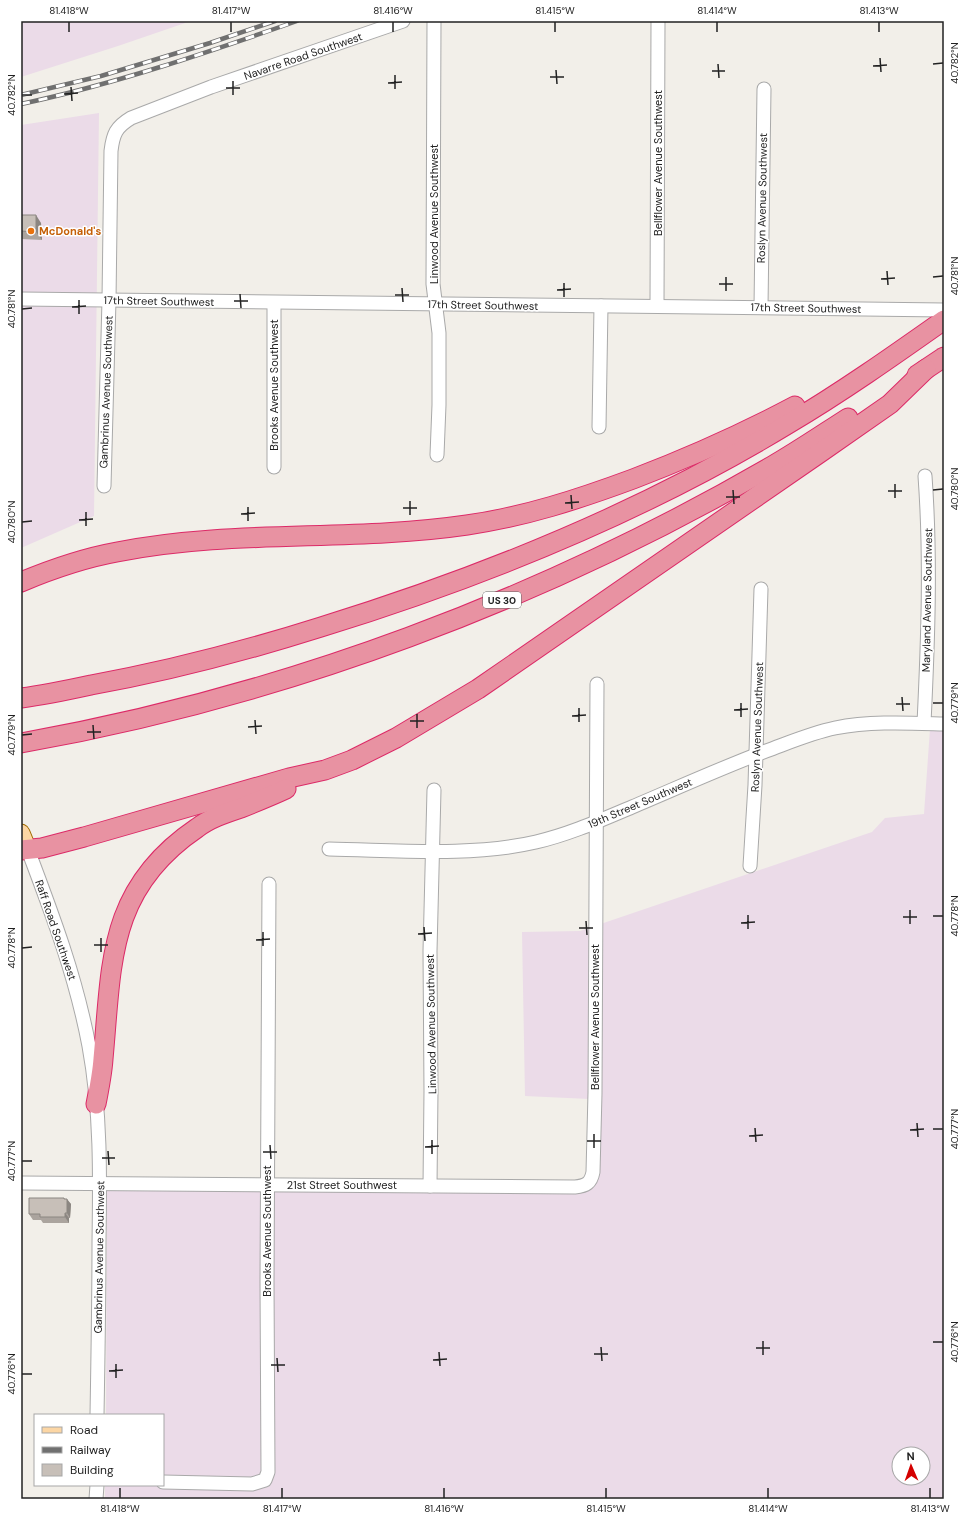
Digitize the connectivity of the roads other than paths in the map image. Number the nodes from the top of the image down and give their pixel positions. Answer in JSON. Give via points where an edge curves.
{"nodes":[{"id":1,"x":403,"y":21,"type":"edge"},
{"id":2,"x":434,"y":21,"type":"edge"},
{"id":3,"x":658,"y":21,"type":"edge"},
{"id":4,"x":764,"y":89,"type":"dead end"},
{"id":5,"x":116,"y":130,"type":"joint"},
{"id":6,"x":21,"y":299,"type":"edge"},
{"id":7,"x":109,"y":300,"type":"junction"},
{"id":8,"x":274,"y":303,"type":"junction"},
{"id":9,"x":436,"y":304,"type":"junction"},
{"id":10,"x":601,"y":306,"type":"junction"},
{"id":11,"x":657,"y":306,"type":"junction"},
{"id":12,"x":761,"y":307,"type":"junction"},
{"id":13,"x":944,"y":310,"type":"edge"},
{"id":14,"x":944,"y":320,"type":"edge"},
{"id":15,"x":900,"y":350,"type":"junction"},
{"id":16,"x":944,"y":357,"type":"edge"},
{"id":17,"x":926,"y":369,"type":"junction"},
{"id":18,"x":599,"y":427,"type":"dead end"},
{"id":19,"x":437,"y":455,"type":"dead end"},
{"id":20,"x":274,"y":467,"type":"dead end"},
{"id":21,"x":925,"y":476,"type":"dead end"},
{"id":22,"x":104,"y":486,"type":"dead end"},
{"id":23,"x":21,"y":582,"type":"edge"},
{"id":24,"x":760,"y":588,"type":"dead end"},
{"id":25,"x":597,"y":684,"type":"dead end"},
{"id":26,"x":24,"y":698,"type":"edge"},
{"id":27,"x":924,"y":723,"type":"junction"},
{"id":28,"x":944,"y":724,"type":"edge"},
{"id":29,"x":21,"y":743,"type":"edge"},
{"id":30,"x":756,"y":755,"type":"junction"},
{"id":31,"x":325,"y":770,"type":"junction"},
{"id":32,"x":434,"y":790,"type":"dead end"},
{"id":33,"x":597,"y":822,"type":"junction"},
{"id":34,"x":23,"y":845,"type":"edge"},
{"id":35,"x":329,"y":849,"type":"dead end"},
{"id":36,"x":432,"y":851,"type":"junction"},
{"id":37,"x":750,"y":866,"type":"dead end"},
{"id":38,"x":269,"y":884,"type":"dead end"},
{"id":39,"x":85,"y":1029,"type":"joint"},
{"id":40,"x":96,"y":1104,"type":"junction"},
{"id":41,"x":590,"y":1182,"type":"joint"},
{"id":42,"x":21,"y":1183,"type":"edge"},
{"id":43,"x":100,"y":1185,"type":"junction"},
{"id":44,"x":267,"y":1185,"type":"junction"},
{"id":45,"x":430,"y":1186,"type":"junction"},
{"id":46,"x":97,"y":1414,"type":"edge"},
{"id":47,"x":164,"y":1482,"type":"edge"},
{"id":48,"x":97,"y":1486,"type":"edge"},
{"id":49,"x":96,"y":1499,"type":"edge"}],
"edges":[{"from":1,"to":5,"type":"street","name":"Navarre Road Southwest","via":[[211,87],[131,118]]},
{"from":2,"to":9,"type":"street","name":"Linwood Avenue Southwest","via":[[433,284]]},
{"from":3,"to":11,"type":"street","name":"Bellflower Avenue Southwest"},
{"from":4,"to":12,"type":"street","name":"Roslyn Avenue Southwest"},
{"from":5,"to":7,"type":"street","name":"Gambrinus Avenue Southwest","via":[[111,151]]},
{"from":6,"to":7,"type":"street","name":"17th Street Southwest"},
{"from":7,"to":8,"type":"street","name":"17th Street Southwest"},
{"from":7,"to":22,"type":"street","name":"Gambrinus Avenue Southwest"},
{"from":8,"to":9,"type":"street","name":"17th Street Southwest"},
{"from":8,"to":20,"type":"street","name":"Brooks Avenue Southwest"},
{"from":9,"to":10,"type":"street","name":"17th Street Southwest"},
{"from":9,"to":19,"type":"street","name":"Linwood Avenue Southwest","via":[[439,340]]},
{"from":10,"to":11,"type":"street","name":"17th Street Southwest"},
{"from":10,"to":18,"type":"street"},
{"from":11,"to":12,"type":"street","name":"17th Street Southwest"},
{"from":12,"to":13,"type":"street","name":"17th Street Southwest"},
{"from":14,"to":15,"type":"highway"},
{"from":15,"to":23,"type":"highway","via":[[773,418],[678,461],[585,496],[516,516],[430,529],[220,540],[147,547],[84,560]]},
{"from":15,"to":26,"type":"highway","via":[[823,403],[701,473],[618,514],[512,560],[369,612],[246,650],[131,678]]},
{"from":16,"to":17,"type":"highway","number":"US 30"},
{"from":17,"to":29,"type":"highway","number":"US 30","via":[[773,466],[674,520],[457,619],[316,670],[227,697],[96,729]]},
{"from":17,"to":31,"type":"highway","via":[[890,404],[478,689],[396,738]]},
{"from":21,"to":27,"type":"street","name":"Maryland Avenue Southwest","via":[[929,626]]},
{"from":24,"to":30,"type":"street","name":"Roslyn Avenue Southwest"},
{"from":25,"to":33,"type":"street","name":"Bellflower Avenue Southwest"},
{"from":27,"to":28,"type":"street","name":"19th Street Southwest"},
{"from":27,"to":30,"type":"street","name":"19th Street Southwest","via":[[835,728]]},
{"from":30,"to":33,"type":"street","name":"19th Street Southwest"},
{"from":30,"to":37,"type":"street","name":"Roslyn Avenue Southwest"},
{"from":31,"to":34,"type":"highway","via":[[42,848]]},
{"from":31,"to":40,"type":"highway","via":[[198,827],[171,848],[147,875],[125,912],[117,937],[109,983],[103,1061]]},
{"from":32,"to":36,"type":"street","name":"Linwood Avenue Southwest"},
{"from":33,"to":36,"type":"street","name":"19th Street Southwest","via":[[564,834],[519,845]]},
{"from":33,"to":41,"type":"street","name":"Bellflower Avenue Southwest","via":[[595,1093],[593,1172]]},
{"from":34,"to":39,"type":"street","name":"Raff Road Southwest","via":[[68,958]]},
{"from":35,"to":36,"type":"street","name":"19th Street Southwest"},
{"from":36,"to":45,"type":"street","name":"Linwood Avenue Southwest"},
{"from":38,"to":44,"type":"street","name":"Brooks Avenue Southwest"},
{"from":39,"to":40,"type":"street","name":"Gambrinus Avenue Southwest"},
{"from":40,"to":43,"type":"street","name":"Gambrinus Avenue Southwest"},
{"from":41,"to":45,"type":"street","name":"21st Street Southwest","via":[[575,1187]]},
{"from":42,"to":43,"type":"street","name":"21st Street Southwest"},
{"from":43,"to":44,"type":"street","name":"21st Street Southwest"},
{"from":43,"to":46,"type":"street","name":"Gambrinus Avenue Southwest"},
{"from":44,"to":45,"type":"street","name":"21st Street Southwest"},
{"from":44,"to":47,"type":"street","name":"Brooks Avenue Southwest","via":[[268,1472],[265,1480],[252,1484]]},
{"from":48,"to":49,"type":"street"}]}
